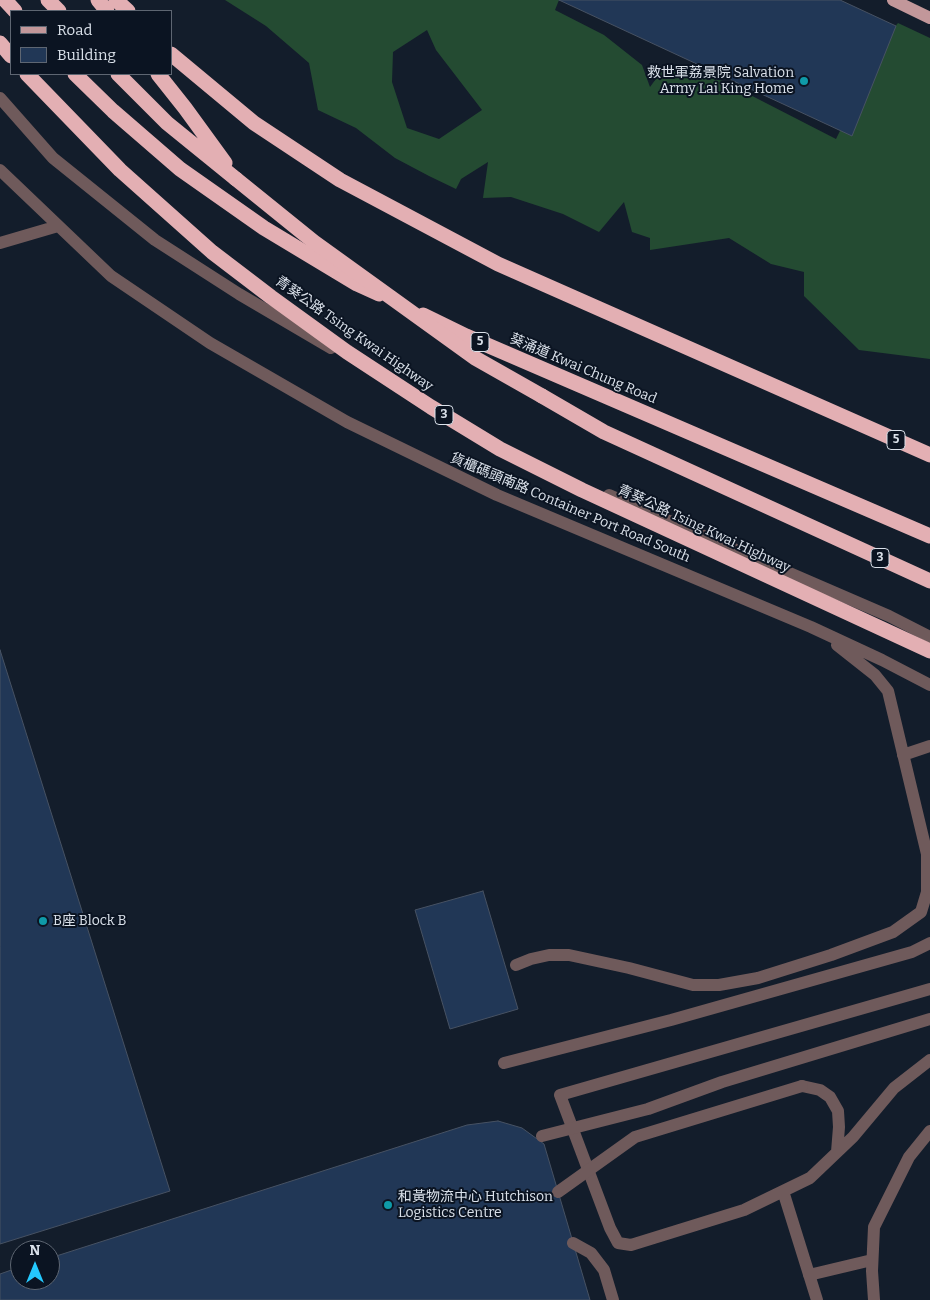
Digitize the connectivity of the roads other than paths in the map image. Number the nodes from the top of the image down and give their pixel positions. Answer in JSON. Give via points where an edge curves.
{"nodes":[{"id":1,"x":5,"y":0,"type":"edge"},
{"id":2,"x":48,"y":0,"type":"edge"},
{"id":3,"x":98,"y":0,"type":"edge"},
{"id":4,"x":116,"y":0,"type":"edge"},
{"id":5,"x":893,"y":0,"type":"edge"},
{"id":6,"x":14,"y":10,"type":"edge"},
{"id":7,"x":58,"y":10,"type":"edge"},
{"id":8,"x":107,"y":10,"type":"edge"},
{"id":9,"x":127,"y":10,"type":"edge"},
{"id":10,"x":930,"y":18,"type":"edge"},
{"id":11,"x":0,"y":43,"type":"edge"},
{"id":12,"x":10,"y":55,"type":"edge"},
{"id":13,"x":172,"y":55,"type":"edge"},
{"id":14,"x":28,"y":75,"type":"edge"},
{"id":15,"x":76,"y":75,"type":"edge"},
{"id":16,"x":119,"y":75,"type":"edge"},
{"id":17,"x":159,"y":75,"type":"edge"},
{"id":18,"x":0,"y":98,"type":"edge"},
{"id":19,"x":0,"y":170,"type":"edge"},
{"id":20,"x":236,"y":178,"type":"junction"},
{"id":21,"x":58,"y":226,"type":"junction"},
{"id":22,"x":0,"y":243,"type":"edge"},
{"id":23,"x":930,"y":455,"type":"edge"},
{"id":24,"x":930,"y":536,"type":"edge"},
{"id":25,"x":930,"y":581,"type":"edge"},
{"id":26,"x":811,"y":626,"type":"junction"},
{"id":27,"x":930,"y":637,"type":"edge"},
{"id":28,"x":930,"y":651,"type":"edge"},
{"id":29,"x":930,"y":685,"type":"edge"},
{"id":30,"x":930,"y":746,"type":"edge"},
{"id":31,"x":904,"y":755,"type":"junction"},
{"id":32,"x":930,"y":943,"type":"edge"},
{"id":33,"x":516,"y":965,"type":"dead end"},
{"id":34,"x":930,"y":989,"type":"edge"},
{"id":35,"x":930,"y":1019,"type":"edge"},
{"id":36,"x":930,"y":1060,"type":"edge"},
{"id":37,"x":504,"y":1063,"type":"dead end"},
{"id":38,"x":930,"y":1131,"type":"edge"},
{"id":39,"x":542,"y":1136,"type":"dead end"},
{"id":40,"x":837,"y":1152,"type":"junction"},
{"id":41,"x":783,"y":1191,"type":"junction"},
{"id":42,"x":558,"y":1192,"type":"dead end"},
{"id":43,"x":573,"y":1243,"type":"dead end"},
{"id":44,"x":872,"y":1260,"type":"junction"},
{"id":45,"x":810,"y":1275,"type":"junction"},
{"id":46,"x":613,"y":1300,"type":"edge"},
{"id":47,"x":817,"y":1300,"type":"edge"},
{"id":48,"x":874,"y":1300,"type":"edge"}],
"edges":[{"from":1,"to":6,"type":"highway"},
{"from":2,"to":7,"type":"highway"},
{"from":3,"to":8,"type":"highway"},
{"from":4,"to":9,"type":"highway"},
{"from":5,"to":10,"type":"main road"},
{"from":11,"to":12,"type":"highway"},
{"from":13,"to":23,"type":"highway","number":"5","via":[[254,122],[340,180],[498,264]]},
{"from":14,"to":28,"type":"highway","name":"青葵公路 Tsing Kwai Highway","number":"3","bridge":true,"via":[[120,170],[212,252],[347,352],[431,407],[500,449],[582,490]]},
{"from":15,"to":24,"type":"highway","name":"葵涌道 Kwai Chung Road","number":"5","via":[[180,169],[264,228],[357,284],[466,336]]},
{"from":16,"to":20,"type":"highway","number":"3","via":[[167,123]]},
{"from":17,"to":20,"type":"highway"},
{"from":18,"to":27,"type":"street","name":"貨櫃碼頭南路 Container Port Road South","via":[[53,158],[155,240],[273,314],[515,454],[889,616]]},
{"from":19,"to":21,"type":"street","name":"貨櫃碼頭南路 Container Port Road South"},
{"from":20,"to":25,"type":"highway","number":"3","bridge":true,"via":[[314,242],[475,358],[604,432]]},
{"from":21,"to":22,"type":"street"},
{"from":21,"to":26,"type":"street","name":"貨櫃碼頭南路 Container Port Road South","via":[[111,276],[210,343],[347,422],[497,496]]},
{"from":26,"to":29,"type":"street","name":"貨櫃碼頭南路 Container Port Road South"},
{"from":26,"to":31,"type":"street","via":[[862,664],[888,691]]},
{"from":30,"to":31,"type":"street"},
{"from":31,"to":33,"type":"street","via":[[927,854],[927,892],[920,912],[893,932],[758,978],[719,985],[693,985],[568,955],[549,955]]},
{"from":32,"to":37,"type":"street","via":[[902,955]]},
{"from":34,"to":41,"type":"street","via":[[560,1096],[618,1243],[631,1245],[744,1210]]},
{"from":35,"to":39,"type":"street","bridge":true,"via":[[722,1082],[648,1109]]},
{"from":36,"to":40,"type":"street","via":[[894,1088]]},
{"from":38,"to":44,"type":"street","via":[[909,1157],[874,1226]]},
{"from":40,"to":41,"type":"street","via":[[810,1178]]},
{"from":40,"to":42,"type":"street","bridge":true,"via":[[838,1112],[830,1097],[820,1090],[802,1086],[635,1138]]},
{"from":41,"to":45,"type":"street"},
{"from":43,"to":46,"type":"street","via":[[591,1253],[604,1270]]},
{"from":44,"to":45,"type":"street"},
{"from":44,"to":48,"type":"street"},
{"from":45,"to":47,"type":"street"}]}
